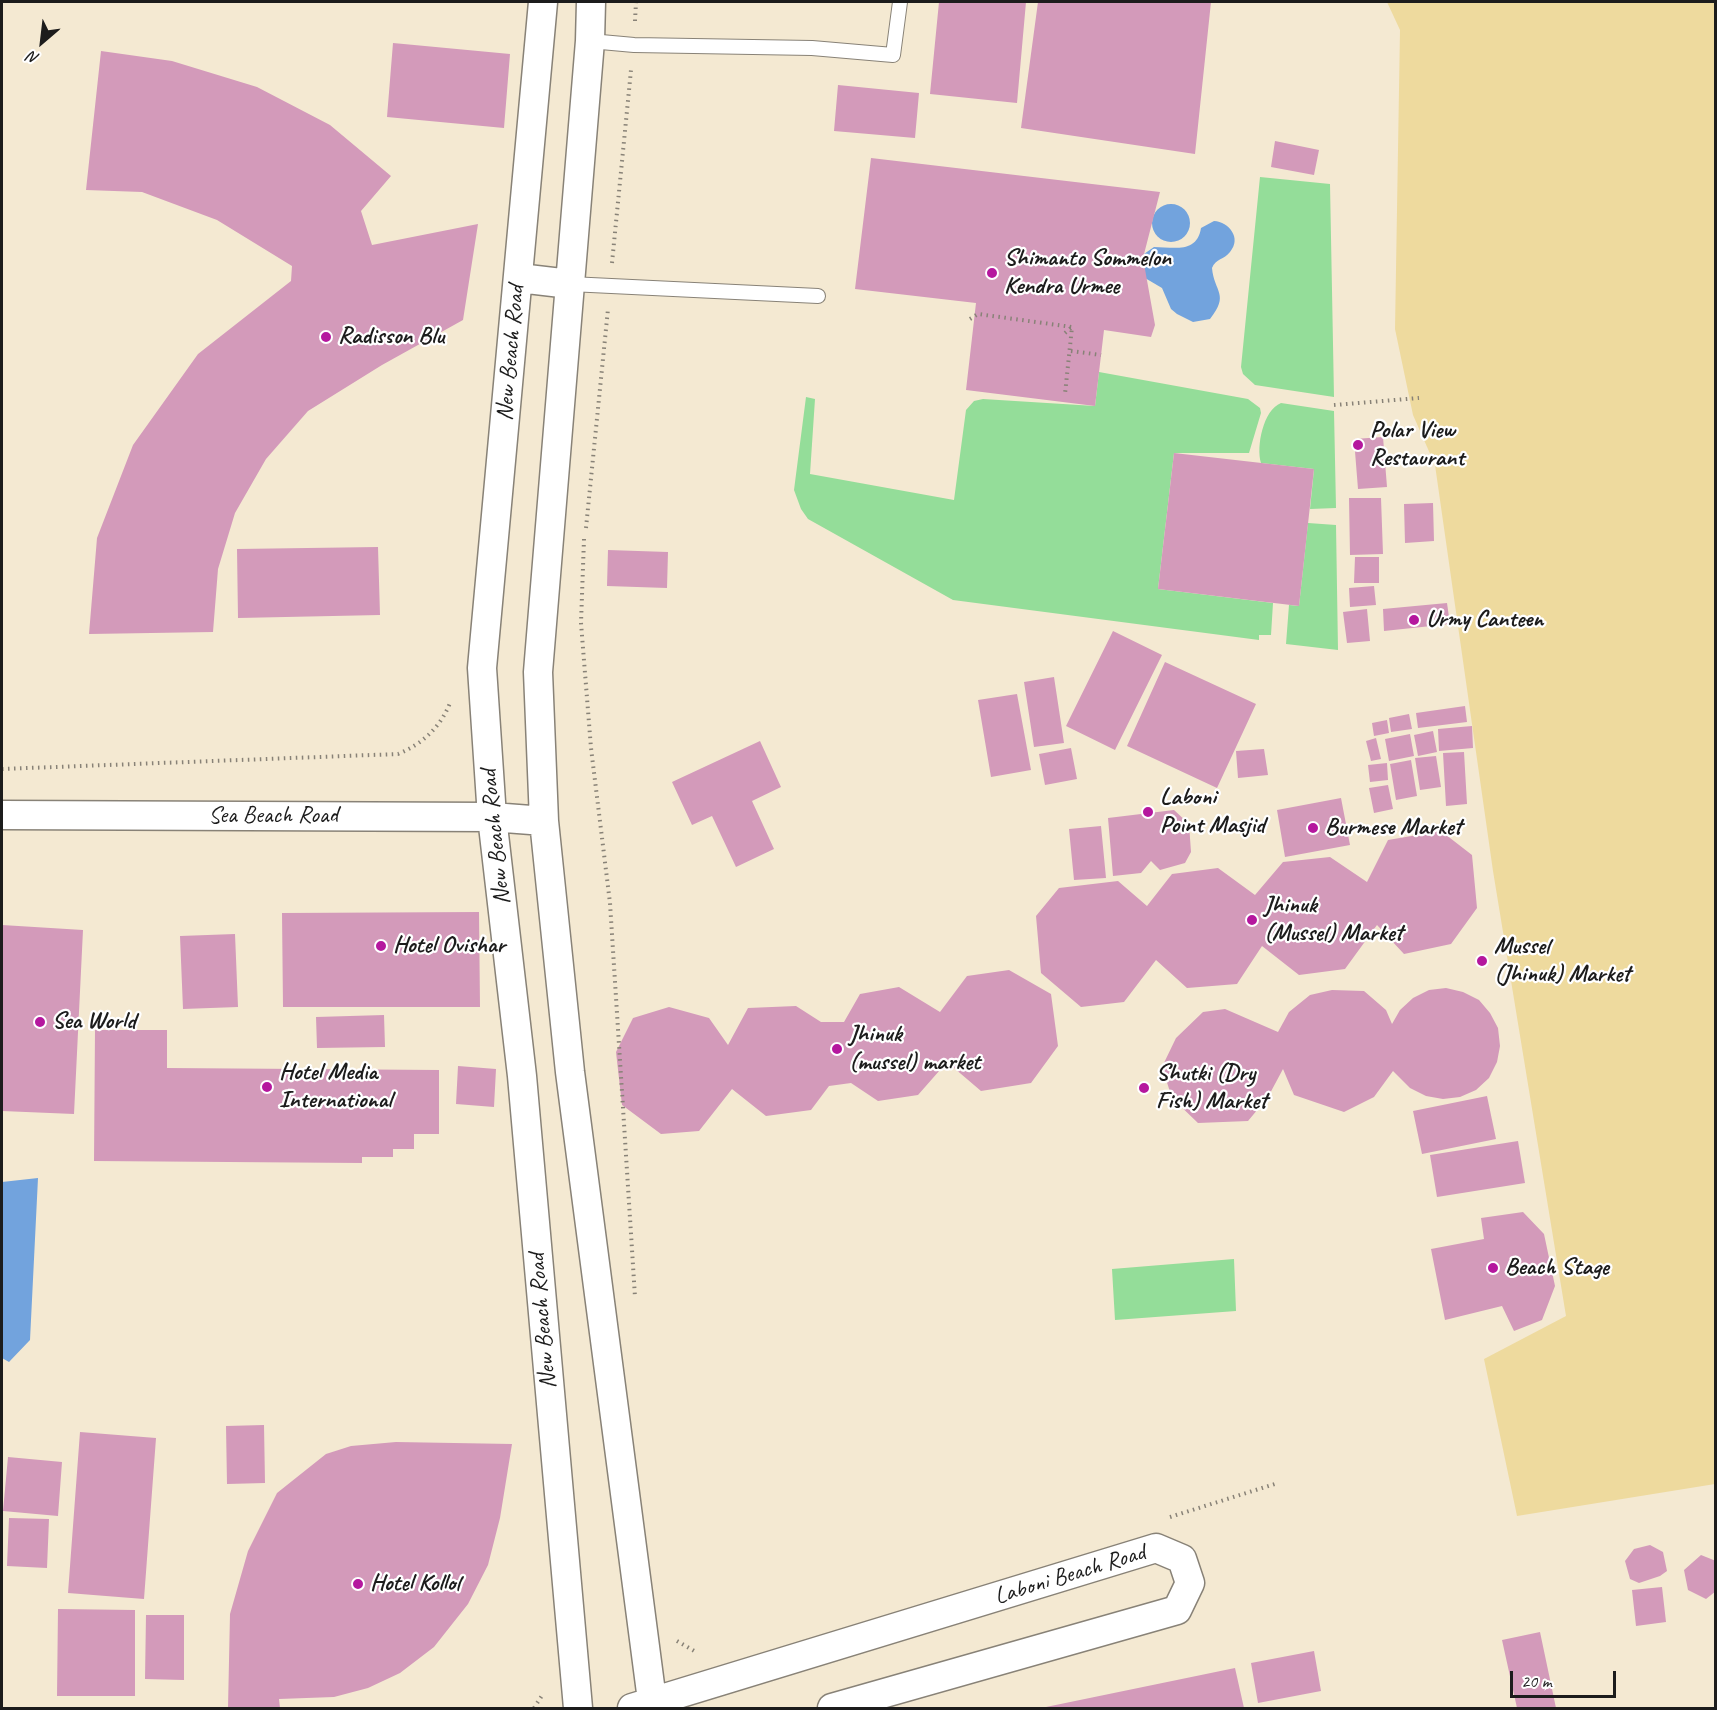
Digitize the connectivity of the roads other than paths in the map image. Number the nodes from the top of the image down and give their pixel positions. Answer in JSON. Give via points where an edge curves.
{"nodes":[{"id":1,"x":543,"y":2,"type":"edge"},
{"id":2,"x":591,"y":2,"type":"edge"},
{"id":3,"x":900,"y":2,"type":"edge"},
{"id":4,"x":590,"y":41,"type":"junction"},
{"id":5,"x":519,"y":278,"type":"junction"},
{"id":6,"x":570,"y":284,"type":"junction"},
{"id":7,"x":818,"y":296,"type":"dead end"},
{"id":8,"x":2,"y":815,"type":"edge"},
{"id":9,"x":492,"y":816,"type":"junction"},
{"id":10,"x":544,"y":821,"type":"junction"},
{"id":11,"x":646,"y":1707,"type":"edge"},
{"id":12,"x":578,"y":1708,"type":"edge"},
{"id":13,"x":832,"y":1708,"type":"edge"}],
"edges":[{"from":1,"to":5,"type":"street","name":"New Beach Road"},
{"from":2,"to":4,"type":"street","name":"New Beach Road"},
{"from":3,"to":4,"type":"lane","via":[[893,55],[812,48]]},
{"from":4,"to":6,"type":"street","name":"New Beach Road"},
{"from":5,"to":6,"type":"street"},
{"from":5,"to":9,"type":"street","name":"New Beach Road","via":[[482,668]]},
{"from":6,"to":7,"type":"lane"},
{"from":6,"to":10,"type":"street","name":"New Beach Road","via":[[538,672]]},
{"from":8,"to":9,"type":"street","name":"Sea Beach Road"},
{"from":9,"to":10,"type":"street","name":"Sea Beach Road"},
{"from":9,"to":12,"type":"street","name":"New Beach Road","via":[[522,1076]]},
{"from":10,"to":11,"type":"street","name":"New Beach Road"},
{"from":11,"to":13,"type":"street","name":"Laboni Beach Road","via":[[1156,1548],[1182,1559],[1190,1583],[1177,1610]]}]}
